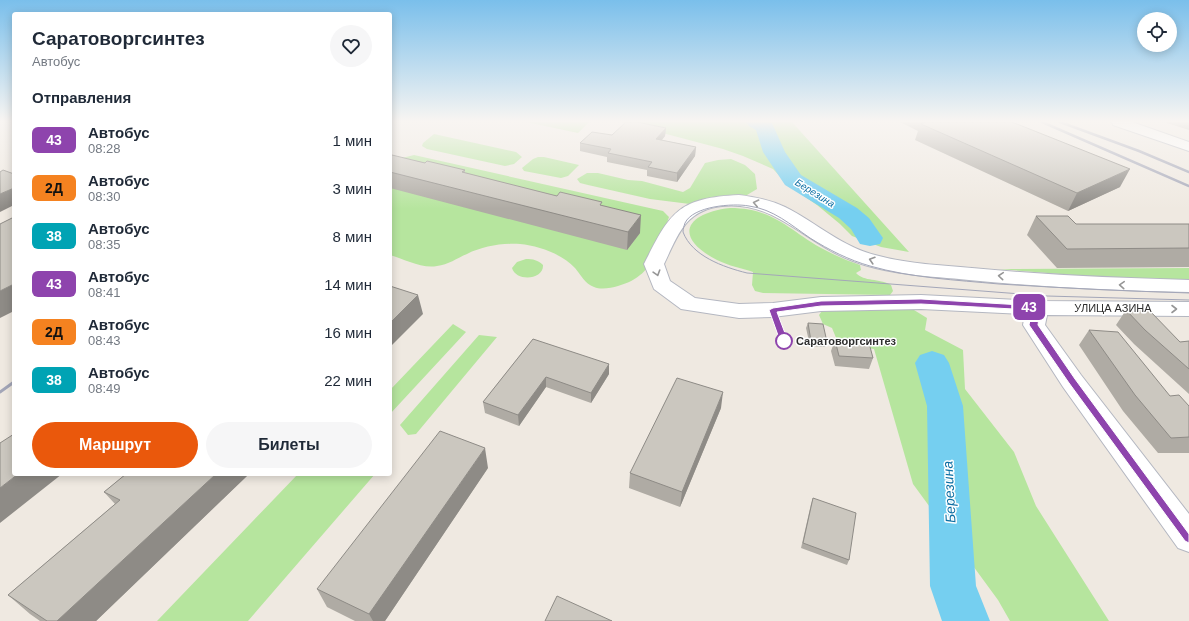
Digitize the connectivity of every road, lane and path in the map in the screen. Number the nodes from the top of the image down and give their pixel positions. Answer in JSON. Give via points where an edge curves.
{"nodes":[{"id":1,"x":1039,"y":280,"type":"junction"},
{"id":2,"x":1189,"y":286,"type":"edge"},
{"id":3,"x":1036,"y":308,"type":"junction"},
{"id":4,"x":1189,"y":309,"type":"edge"},
{"id":5,"x":1189,"y":538,"type":"edge"}],
"edges":[{"from":2,"to":1,"type":"street","name":"УЛИЦА АЗИНА","one_way":true},
{"from":1,"to":3,"type":"street","via":[[1047,296]]},
{"from":1,"to":3,"type":"street","name":"УЛИЦА АЗИНА","one_way":true,"via":[[911,268],[876,261],[852,254],[829,243],[777,209],[734,200],[706,204],[688,210],[668,234],[654,264],[661,284],[689,304],[740,311],[821,304],[921,302]]},
{"from":3,"to":4,"type":"street","name":"УЛИЦА АЗИНА","one_way":true},
{"from":3,"to":5,"type":"street","via":[[1034,325],[1072,381]]}]}
